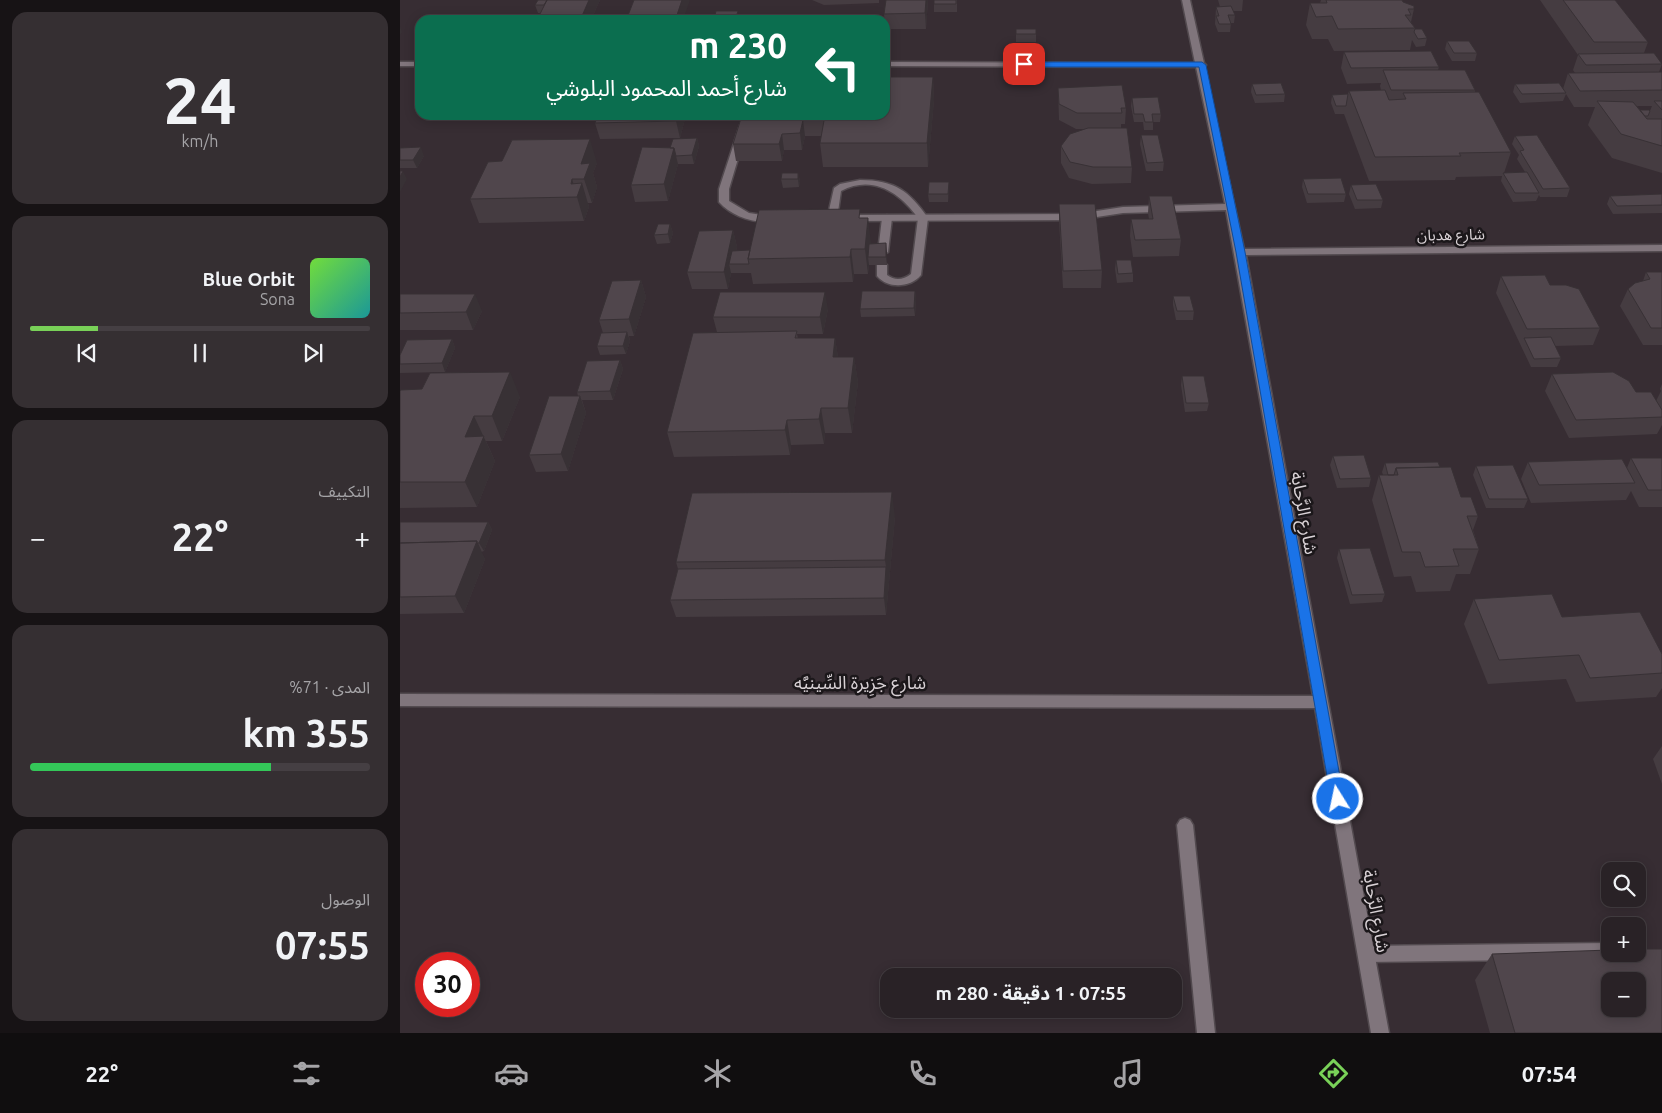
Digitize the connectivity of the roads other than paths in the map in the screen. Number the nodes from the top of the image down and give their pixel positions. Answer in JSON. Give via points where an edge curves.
{"nodes":[{"id":1,"x":1186,"y":0,"type":"edge"},
{"id":2,"x":400,"y":64,"type":"edge"},
{"id":3,"x":415,"y":64,"type":"edge"},
{"id":4,"x":890,"y":65,"type":"edge"},
{"id":5,"x":1202,"y":65,"type":"junction"},
{"id":6,"x":746,"y":120,"type":"edge"},
{"id":7,"x":1231,"y":207,"type":"junction"},
{"id":8,"x":887,"y":218,"type":"junction"},
{"id":9,"x":923,"y":218,"type":"junction"},
{"id":10,"x":785,"y":219,"type":"edge"},
{"id":11,"x":1662,"y":248,"type":"edge"},
{"id":12,"x":883,"y":252,"type":"edge"},
{"id":13,"x":1240,"y":252,"type":"junction"},
{"id":14,"x":882,"y":265,"type":"edge"},
{"id":15,"x":400,"y":700,"type":"edge"},
{"id":16,"x":1320,"y":702,"type":"junction"},
{"id":17,"x":1185,"y":825,"type":"dead end"},
{"id":18,"x":1601,"y":951,"type":"edge"},
{"id":19,"x":1366,"y":954,"type":"junction"},
{"id":20,"x":1206,"y":1033,"type":"edge"},
{"id":21,"x":1380,"y":1033,"type":"edge"}],
"edges":[{"from":1,"to":5,"type":"street","name":"شارع الرَّحابة"},
{"from":2,"to":3,"type":"street"},
{"from":4,"to":5,"type":"street"},
{"from":5,"to":7,"type":"street","name":"شارع الرَّحابة"},
{"from":6,"to":10,"type":"street","via":[[724,190],[724,202],[734,212],[752,218]]},
{"from":7,"to":9,"type":"street","via":[[1123,210],[1067,217]]},
{"from":7,"to":13,"type":"street","name":"شارع الرَّحابة"},
{"from":8,"to":9,"type":"street"},
{"from":8,"to":9,"type":"street","via":[[827,219],[837,190],[851,183],[878,184],[902,194]]},
{"from":8,"to":12,"type":"street"},
{"from":9,"to":14,"type":"street","via":[[916,275],[906,281],[891,282],[882,276]]},
{"from":11,"to":13,"type":"street","name":"شارع هدبان"},
{"from":13,"to":16,"type":"street","name":"شارع الرَّحابة"},
{"from":15,"to":16,"type":"street","name":"شارع جَزِيرة السِّينيَّه"},
{"from":16,"to":19,"type":"street","name":"شارع الرَّحابة"},
{"from":17,"to":20,"type":"street"},
{"from":18,"to":19,"type":"street"},
{"from":19,"to":21,"type":"street","name":"شارع الرَّحابة"}]}
